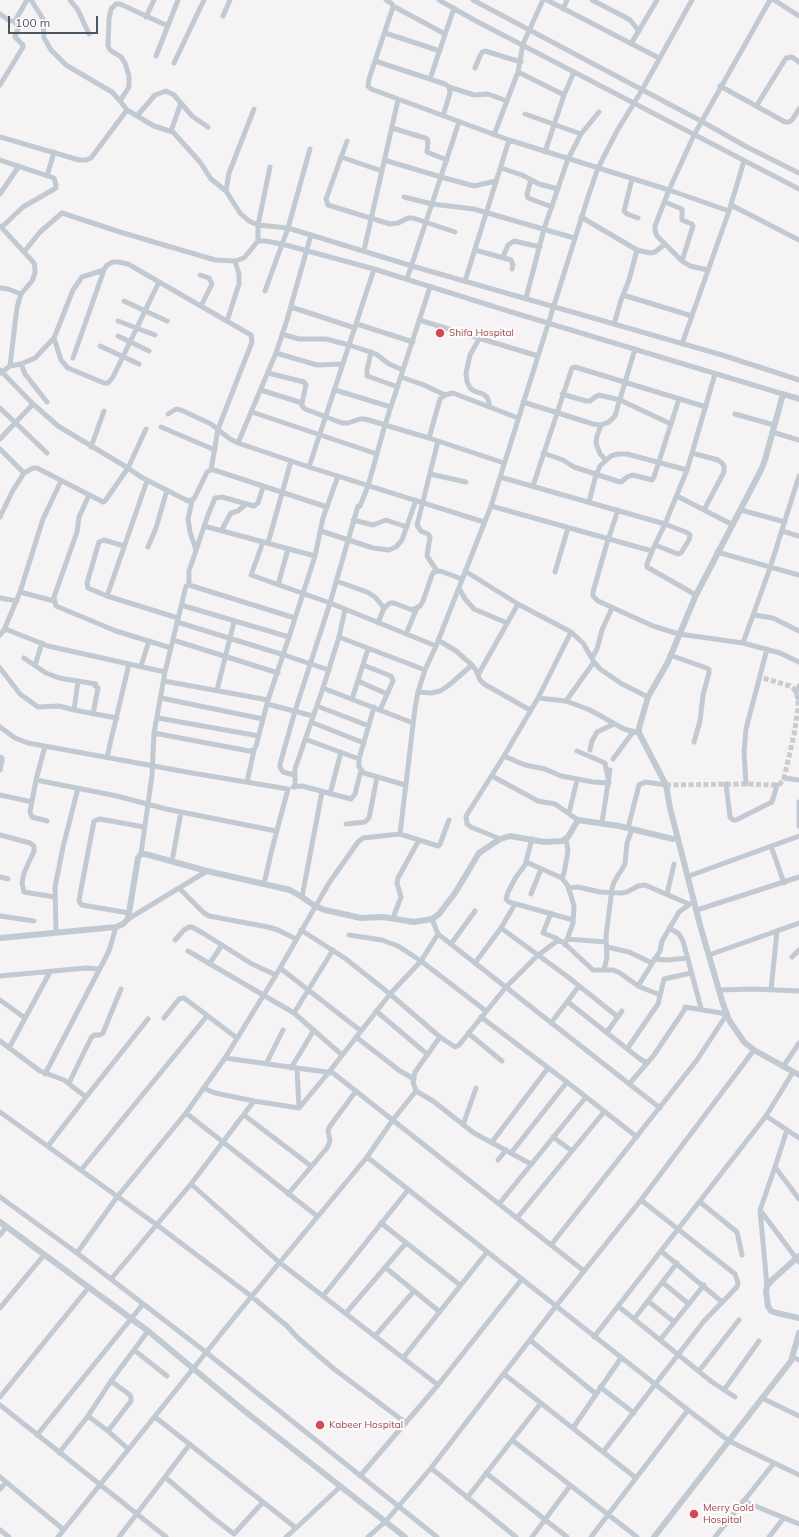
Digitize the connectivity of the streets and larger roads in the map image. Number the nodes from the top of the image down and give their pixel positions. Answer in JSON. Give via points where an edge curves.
{"nodes":[{"id":1,"x":27,"y":0,"type":"edge"},
{"id":2,"x":31,"y":0,"type":"edge"},
{"id":3,"x":70,"y":0,"type":"edge"},
{"id":4,"x":154,"y":0,"type":"edge"},
{"id":5,"x":178,"y":0,"type":"edge"},
{"id":6,"x":204,"y":0,"type":"edge"},
{"id":7,"x":230,"y":0,"type":"edge"},
{"id":8,"x":386,"y":0,"type":"edge"},
{"id":9,"x":439,"y":0,"type":"edge"},
{"id":10,"x":473,"y":0,"type":"edge"},
{"id":11,"x":543,"y":0,"type":"edge"},
{"id":12,"x":547,"y":0,"type":"edge"},
{"id":13,"x":566,"y":0,"type":"edge"},
{"id":14,"x":592,"y":0,"type":"edge"},
{"id":15,"x":657,"y":0,"type":"edge"},
{"id":16,"x":692,"y":0,"type":"edge"},
{"id":17,"x":770,"y":0,"type":"edge"},
{"id":18,"x":774,"y":0,"type":"edge"},
{"id":19,"x":481,"y":2,"type":"edge"},
{"id":20,"x":605,"y":3,"type":"edge"},
{"id":21,"x":393,"y":6,"type":"junction"},
{"id":22,"x":454,"y":8,"type":"junction"},
{"id":23,"x":563,"y":9,"type":"junction"},
{"id":24,"x":0,"y":14,"type":"edge"},
{"id":25,"x":223,"y":16,"type":"dead end"},
{"id":26,"x":799,"y":16,"type":"edge"},
{"id":27,"x":146,"y":17,"type":"junction"},
{"id":28,"x":14,"y":21,"type":"junction"},
{"id":29,"x":168,"y":26,"type":"junction"},
{"id":30,"x":530,"y":30,"type":"junction"},
{"id":31,"x":639,"y":31,"type":"junction"},
{"id":32,"x":385,"y":33,"type":"junction"},
{"id":33,"x":89,"y":34,"type":"dead end"},
{"id":34,"x":445,"y":34,"type":"junction"},
{"id":35,"x":523,"y":44,"type":"junction"},
{"id":36,"x":631,"y":44,"type":"junction"},
{"id":37,"x":440,"y":51,"type":"junction"},
{"id":38,"x":156,"y":56,"type":"dead end"},
{"id":39,"x":659,"y":58,"type":"junction"},
{"id":40,"x":375,"y":61,"type":"junction"},
{"id":41,"x":521,"y":62,"type":"junction"},
{"id":42,"x":799,"y":62,"type":"edge"},
{"id":43,"x":174,"y":63,"type":"dead end"},
{"id":44,"x":475,"y":68,"type":"dead end"},
{"id":45,"x":518,"y":72,"type":"junction"},
{"id":46,"x":574,"y":72,"type":"junction"},
{"id":47,"x":430,"y":79,"type":"junction"},
{"id":48,"x":1,"y":81,"type":"edge"},
{"id":49,"x":720,"y":86,"type":"junction"},
{"id":50,"x":449,"y":87,"type":"junction"},
{"id":51,"x":642,"y":90,"type":"junction"},
{"id":52,"x":564,"y":95,"type":"junction"},
{"id":53,"x":120,"y":100,"type":"junction"},
{"id":54,"x":398,"y":100,"type":"junction"},
{"id":55,"x":507,"y":101,"type":"junction"},
{"id":56,"x":181,"y":103,"type":"junction"},
{"id":57,"x":633,"y":103,"type":"junction"},
{"id":58,"x":756,"y":105,"type":"junction"},
{"id":59,"x":254,"y":109,"type":"dead end"},
{"id":60,"x":799,"y":109,"type":"edge"},
{"id":61,"x":127,"y":110,"type":"junction"},
{"id":62,"x":599,"y":112,"type":"dead end"},
{"id":63,"x":525,"y":114,"type":"dead end"},
{"id":64,"x":137,"y":116,"type":"junction"},
{"id":65,"x":443,"y":116,"type":"junction"},
{"id":66,"x":701,"y":121,"type":"junction"},
{"id":67,"x":459,"y":122,"type":"junction"},
{"id":68,"x":554,"y":124,"type":"junction"},
{"id":69,"x":208,"y":127,"type":"dead end"},
{"id":70,"x":392,"y":128,"type":"junction"},
{"id":71,"x":171,"y":131,"type":"junction"},
{"id":72,"x":581,"y":134,"type":"junction"},
{"id":73,"x":494,"y":135,"type":"junction"},
{"id":74,"x":694,"y":135,"type":"junction"},
{"id":75,"x":0,"y":137,"type":"edge"},
{"id":76,"x":509,"y":140,"type":"junction"},
{"id":77,"x":347,"y":141,"type":"dead end"},
{"id":78,"x":310,"y":149,"type":"dead end"},
{"id":79,"x":54,"y":152,"type":"junction"},
{"id":80,"x":545,"y":152,"type":"junction"},
{"id":81,"x":341,"y":157,"type":"junction"},
{"id":82,"x":568,"y":159,"type":"junction"},
{"id":83,"x":0,"y":160,"type":"edge"},
{"id":84,"x":384,"y":160,"type":"junction"},
{"id":85,"x":447,"y":160,"type":"junction"},
{"id":86,"x":744,"y":161,"type":"junction"},
{"id":87,"x":19,"y":166,"type":"junction"},
{"id":88,"x":270,"y":167,"type":"dead end"},
{"id":89,"x":501,"y":168,"type":"junction"},
{"id":90,"x":598,"y":168,"type":"junction"},
{"id":91,"x":382,"y":171,"type":"junction"},
{"id":92,"x":799,"y":173,"type":"edge"},
{"id":93,"x":47,"y":176,"type":"junction"},
{"id":94,"x":441,"y":177,"type":"junction"},
{"id":95,"x":632,"y":179,"type":"junction"},
{"id":96,"x":531,"y":180,"type":"junction"},
{"id":97,"x":496,"y":181,"type":"junction"},
{"id":98,"x":558,"y":189,"type":"junction"},
{"id":99,"x":799,"y":189,"type":"edge"},
{"id":100,"x":669,"y":190,"type":"junction"},
{"id":101,"x":226,"y":191,"type":"junction"},
{"id":102,"x":0,"y":194,"type":"edge"},
{"id":103,"x":404,"y":198,"type":"dead end"},
{"id":104,"x":665,"y":202,"type":"junction"},
{"id":105,"x":432,"y":204,"type":"junction"},
{"id":106,"x":731,"y":205,"type":"junction"},
{"id":107,"x":552,"y":207,"type":"junction"},
{"id":108,"x":729,"y":211,"type":"junction"},
{"id":109,"x":486,"y":212,"type":"junction"},
{"id":110,"x":581,"y":217,"type":"junction"},
{"id":111,"x":372,"y":218,"type":"junction"},
{"id":112,"x":638,"y":218,"type":"dead end"},
{"id":113,"x":426,"y":223,"type":"junction"},
{"id":114,"x":258,"y":225,"type":"junction"},
{"id":115,"x":1,"y":227,"type":"edge"},
{"id":116,"x":288,"y":228,"type":"junction"},
{"id":117,"x":544,"y":229,"type":"junction"},
{"id":118,"x":455,"y":232,"type":"dead end"},
{"id":119,"x":311,"y":235,"type":"junction"},
{"id":120,"x":574,"y":238,"type":"junction"},
{"id":121,"x":799,"y":240,"type":"edge"},
{"id":122,"x":258,"y":241,"type":"junction"},
{"id":123,"x":282,"y":244,"type":"junction"},
{"id":124,"x":665,"y":244,"type":"junction"},
{"id":125,"x":540,"y":247,"type":"junction"},
{"id":126,"x":307,"y":250,"type":"junction"},
{"id":127,"x":364,"y":250,"type":"junction"},
{"id":128,"x":475,"y":250,"type":"junction"},
{"id":129,"x":637,"y":250,"type":"junction"},
{"id":130,"x":24,"y":252,"type":"junction"},
{"id":131,"x":503,"y":257,"type":"junction"},
{"id":132,"x":235,"y":260,"type":"junction"},
{"id":133,"x":682,"y":261,"type":"junction"},
{"id":134,"x":412,"y":266,"type":"junction"},
{"id":135,"x":374,"y":269,"type":"junction"},
{"id":136,"x":512,"y":269,"type":"dead end"},
{"id":137,"x":104,"y":270,"type":"junction"},
{"id":138,"x":708,"y":270,"type":"junction"},
{"id":139,"x":200,"y":275,"type":"dead end"},
{"id":140,"x":407,"y":279,"type":"junction"},
{"id":141,"x":465,"y":281,"type":"junction"},
{"id":142,"x":159,"y":282,"type":"junction"},
{"id":143,"x":430,"y":287,"type":"junction"},
{"id":144,"x":0,"y":288,"type":"edge"},
{"id":145,"x":265,"y":291,"type":"dead end"},
{"id":146,"x":21,"y":294,"type":"junction"},
{"id":147,"x":623,"y":295,"type":"junction"},
{"id":148,"x":526,"y":298,"type":"junction"},
{"id":149,"x":124,"y":301,"type":"dead end"},
{"id":150,"x":201,"y":306,"type":"junction"},
{"id":151,"x":553,"y":306,"type":"junction"},
{"id":152,"x":291,"y":307,"type":"junction"},
{"id":153,"x":145,"y":310,"type":"junction"},
{"id":154,"x":692,"y":316,"type":"junction"},
{"id":155,"x":419,"y":320,"type":"junction"},
{"id":156,"x":118,"y":321,"type":"dead end"},
{"id":157,"x":167,"y":321,"type":"dead end"},
{"id":158,"x":227,"y":321,"type":"junction"},
{"id":159,"x":548,"y":324,"type":"junction"},
{"id":160,"x":614,"y":324,"type":"junction"},
{"id":161,"x":356,"y":326,"type":"junction"},
{"id":162,"x":137,"y":327,"type":"junction"},
{"id":163,"x":282,"y":334,"type":"junction"},
{"id":164,"x":155,"y":335,"type":"dead end"},
{"id":165,"x":118,"y":336,"type":"dead end"},
{"id":166,"x":54,"y":338,"type":"junction"},
{"id":167,"x":479,"y":339,"type":"junction"},
{"id":168,"x":130,"y":342,"type":"junction"},
{"id":169,"x":412,"y":342,"type":"junction"},
{"id":170,"x":682,"y":344,"type":"junction"},
{"id":171,"x":349,"y":345,"type":"junction"},
{"id":172,"x":100,"y":346,"type":"dead end"},
{"id":173,"x":635,"y":349,"type":"junction"},
{"id":174,"x":149,"y":351,"type":"dead end"},
{"id":175,"x":371,"y":352,"type":"junction"},
{"id":176,"x":276,"y":354,"type":"junction"},
{"id":177,"x":538,"y":356,"type":"junction"},
{"id":178,"x":122,"y":357,"type":"junction"},
{"id":179,"x":73,"y":358,"type":"dead end"},
{"id":180,"x":21,"y":364,"type":"junction"},
{"id":181,"x":139,"y":364,"type":"dead end"},
{"id":182,"x":343,"y":364,"type":"junction"},
{"id":183,"x":10,"y":366,"type":"junction"},
{"id":184,"x":403,"y":370,"type":"junction"},
{"id":185,"x":1,"y":372,"type":"edge"},
{"id":186,"x":268,"y":373,"type":"junction"},
{"id":187,"x":715,"y":374,"type":"junction"},
{"id":188,"x":401,"y":377,"type":"junction"},
{"id":189,"x":799,"y":380,"type":"edge"},
{"id":190,"x":625,"y":382,"type":"junction"},
{"id":191,"x":398,"y":387,"type":"junction"},
{"id":192,"x":261,"y":390,"type":"junction"},
{"id":193,"x":335,"y":390,"type":"junction"},
{"id":194,"x":562,"y":394,"type":"junction"},
{"id":195,"x":783,"y":394,"type":"junction"},
{"id":196,"x":445,"y":395,"type":"junction"},
{"id":197,"x":679,"y":399,"type":"junction"},
{"id":198,"x":799,"y":399,"type":"edge"},
{"id":199,"x":620,"y":400,"type":"junction"},
{"id":200,"x":47,"y":402,"type":"dead end"},
{"id":201,"x":302,"y":402,"type":"junction"},
{"id":202,"x":523,"y":402,"type":"junction"},
{"id":203,"x":33,"y":404,"type":"junction"},
{"id":204,"x":391,"y":407,"type":"junction"},
{"id":205,"x":489,"y":407,"type":"junction"},
{"id":206,"x":706,"y":407,"type":"junction"},
{"id":207,"x":0,"y":408,"type":"edge"},
{"id":208,"x":104,"y":411,"type":"dead end"},
{"id":209,"x":252,"y":412,"type":"junction"},
{"id":210,"x":556,"y":413,"type":"junction"},
{"id":211,"x":168,"y":414,"type":"dead end"},
{"id":212,"x":735,"y":414,"type":"dead end"},
{"id":213,"x":326,"y":416,"type":"junction"},
{"id":214,"x":518,"y":418,"type":"junction"},
{"id":215,"x":16,"y":423,"type":"junction"},
{"id":216,"x":671,"y":424,"type":"junction"},
{"id":217,"x":385,"y":425,"type":"junction"},
{"id":218,"x":601,"y":425,"type":"junction"},
{"id":219,"x":774,"y":426,"type":"junction"},
{"id":220,"x":161,"y":427,"type":"dead end"},
{"id":221,"x":146,"y":429,"type":"dead end"},
{"id":222,"x":218,"y":429,"type":"junction"},
{"id":223,"x":772,"y":432,"type":"junction"},
{"id":224,"x":320,"y":436,"type":"junction"},
{"id":225,"x":430,"y":438,"type":"junction"},
{"id":226,"x":0,"y":439,"type":"edge"},
{"id":227,"x":799,"y":440,"type":"edge"},
{"id":228,"x":438,"y":441,"type":"junction"},
{"id":229,"x":238,"y":443,"type":"junction"},
{"id":230,"x":91,"y":447,"type":"junction"},
{"id":231,"x":0,"y":449,"type":"edge"},
{"id":232,"x":215,"y":450,"type":"junction"},
{"id":233,"x":47,"y":453,"type":"dead end"},
{"id":234,"x":543,"y":453,"type":"junction"},
{"id":235,"x":692,"y":453,"type":"junction"},
{"id":236,"x":377,"y":454,"type":"junction"},
{"id":237,"x":606,"y":460,"type":"junction"},
{"id":238,"x":291,"y":461,"type":"junction"},
{"id":239,"x":660,"y":462,"type":"junction"},
{"id":240,"x":504,"y":463,"type":"junction"},
{"id":241,"x":309,"y":467,"type":"junction"},
{"id":242,"x":128,"y":468,"type":"junction"},
{"id":243,"x":210,"y":470,"type":"junction"},
{"id":244,"x":687,"y":470,"type":"junction"},
{"id":245,"x":24,"y":473,"type":"junction"},
{"id":246,"x":430,"y":474,"type":"junction"},
{"id":247,"x":596,"y":475,"type":"junction"},
{"id":248,"x":338,"y":476,"type":"junction"},
{"id":249,"x":799,"y":476,"type":"edge"},
{"id":250,"x":500,"y":477,"type":"junction"},
{"id":251,"x":61,"y":481,"type":"junction"},
{"id":252,"x":147,"y":481,"type":"junction"},
{"id":253,"x":466,"y":482,"type":"dead end"},
{"id":254,"x":798,"y":483,"type":"edge"},
{"id":255,"x":368,"y":486,"type":"junction"},
{"id":256,"x":533,"y":486,"type":"junction"},
{"id":257,"x":263,"y":487,"type":"junction"},
{"id":258,"x":167,"y":490,"type":"junction"},
{"id":259,"x":281,"y":493,"type":"junction"},
{"id":260,"x":89,"y":495,"type":"junction"},
{"id":261,"x":677,"y":496,"type":"junction"},
{"id":262,"x":416,"y":500,"type":"junction"},
{"id":263,"x":192,"y":501,"type":"junction"},
{"id":264,"x":422,"y":502,"type":"junction"},
{"id":265,"x":589,"y":502,"type":"junction"},
{"id":266,"x":246,"y":504,"type":"junction"},
{"id":267,"x":491,"y":506,"type":"junction"},
{"id":268,"x":326,"y":507,"type":"junction"},
{"id":269,"x":618,"y":510,"type":"junction"},
{"id":270,"x":704,"y":510,"type":"junction"},
{"id":271,"x":741,"y":510,"type":"junction"},
{"id":272,"x":0,"y":517,"type":"edge"},
{"id":273,"x":353,"y":520,"type":"junction"},
{"id":274,"x":484,"y":522,"type":"junction"},
{"id":275,"x":785,"y":522,"type":"junction"},
{"id":276,"x":665,"y":524,"type":"junction"},
{"id":277,"x":733,"y":525,"type":"junction"},
{"id":278,"x":204,"y":526,"type":"junction"},
{"id":279,"x":407,"y":527,"type":"junction"},
{"id":280,"x":568,"y":528,"type":"junction"},
{"id":281,"x":321,"y":531,"type":"junction"},
{"id":282,"x":782,"y":531,"type":"junction"},
{"id":283,"x":221,"y":532,"type":"junction"},
{"id":284,"x":799,"y":536,"type":"edge"},
{"id":285,"x":348,"y":539,"type":"junction"},
{"id":286,"x":608,"y":539,"type":"junction"},
{"id":287,"x":265,"y":543,"type":"junction"},
{"id":288,"x":655,"y":545,"type":"junction"},
{"id":289,"x":124,"y":546,"type":"junction"},
{"id":290,"x":148,"y":547,"type":"dead end"},
{"id":291,"x":288,"y":549,"type":"junction"},
{"id":292,"x":196,"y":551,"type":"junction"},
{"id":293,"x":652,"y":551,"type":"junction"},
{"id":294,"x":717,"y":552,"type":"junction"},
{"id":295,"x":315,"y":556,"type":"junction"},
{"id":296,"x":770,"y":568,"type":"junction"},
{"id":297,"x":436,"y":571,"type":"junction"},
{"id":298,"x":465,"y":571,"type":"junction"},
{"id":299,"x":555,"y":572,"type":"dead end"},
{"id":300,"x":799,"y":575,"type":"edge"},
{"id":301,"x":462,"y":579,"type":"junction"},
{"id":302,"x":336,"y":581,"type":"junction"},
{"id":303,"x":189,"y":585,"type":"junction"},
{"id":304,"x":278,"y":585,"type":"junction"},
{"id":305,"x":459,"y":588,"type":"junction"},
{"id":306,"x":20,"y":592,"type":"junction"},
{"id":307,"x":303,"y":593,"type":"junction"},
{"id":308,"x":106,"y":596,"type":"junction"},
{"id":309,"x":696,"y":596,"type":"junction"},
{"id":310,"x":0,"y":598,"type":"edge"},
{"id":311,"x":17,"y":601,"type":"junction"},
{"id":312,"x":54,"y":601,"type":"junction"},
{"id":313,"x":330,"y":603,"type":"junction"},
{"id":314,"x":518,"y":604,"type":"junction"},
{"id":315,"x":181,"y":605,"type":"junction"},
{"id":316,"x":384,"y":608,"type":"junction"},
{"id":317,"x":417,"y":608,"type":"junction"},
{"id":318,"x":612,"y":608,"type":"junction"},
{"id":319,"x":345,"y":610,"type":"junction"},
{"id":320,"x":754,"y":615,"type":"junction"},
{"id":321,"x":295,"y":618,"type":"junction"},
{"id":322,"x":178,"y":620,"type":"junction"},
{"id":323,"x":234,"y":622,"type":"junction"},
{"id":324,"x":378,"y":623,"type":"junction"},
{"id":325,"x":507,"y":623,"type":"junction"},
{"id":326,"x":799,"y":631,"type":"edge"},
{"id":327,"x":2,"y":632,"type":"edge"},
{"id":328,"x":571,"y":632,"type":"junction"},
{"id":329,"x":406,"y":634,"type":"junction"},
{"id":330,"x":679,"y":634,"type":"junction"},
{"id":331,"x":289,"y":637,"type":"junction"},
{"id":332,"x":339,"y":637,"type":"junction"},
{"id":333,"x":230,"y":638,"type":"junction"},
{"id":334,"x":173,"y":640,"type":"junction"},
{"id":335,"x":438,"y":640,"type":"junction"},
{"id":336,"x":149,"y":641,"type":"junction"},
{"id":337,"x":42,"y":643,"type":"junction"},
{"id":338,"x":743,"y":643,"type":"junction"},
{"id":339,"x":436,"y":646,"type":"junction"},
{"id":340,"x":171,"y":648,"type":"junction"},
{"id":341,"x":368,"y":649,"type":"junction"},
{"id":342,"x":767,"y":650,"type":"junction"},
{"id":343,"x":284,"y":655,"type":"junction"},
{"id":344,"x":670,"y":655,"type":"junction"},
{"id":345,"x":226,"y":656,"type":"junction"},
{"id":346,"x":24,"y":658,"type":"dead end"},
{"id":347,"x":593,"y":660,"type":"junction"},
{"id":348,"x":799,"y":662,"type":"edge"},
{"id":349,"x":129,"y":664,"type":"junction"},
{"id":350,"x":311,"y":664,"type":"junction"},
{"id":351,"x":35,"y":665,"type":"junction"},
{"id":352,"x":363,"y":665,"type":"junction"},
{"id":353,"x":472,"y":665,"type":"junction"},
{"id":354,"x":141,"y":666,"type":"junction"},
{"id":355,"x":0,"y":668,"type":"edge"},
{"id":356,"x":329,"y":670,"type":"junction"},
{"id":357,"x":425,"y":670,"type":"junction"},
{"id":358,"x":165,"y":672,"type":"junction"},
{"id":359,"x":278,"y":673,"type":"junction"},
{"id":360,"x":478,"y":675,"type":"junction"},
{"id":361,"x":78,"y":681,"type":"junction"},
{"id":362,"x":164,"y":681,"type":"junction"},
{"id":363,"x":358,"y":681,"type":"junction"},
{"id":364,"x":799,"y":686,"type":"edge"},
{"id":365,"x":323,"y":688,"type":"junction"},
{"id":366,"x":217,"y":690,"type":"junction"},
{"id":367,"x":418,"y":692,"type":"junction"},
{"id":368,"x":387,"y":694,"type":"junction"},
{"id":369,"x":798,"y":696,"type":"edge"},
{"id":370,"x":648,"y":697,"type":"junction"},
{"id":371,"x":161,"y":698,"type":"junction"},
{"id":372,"x":538,"y":698,"type":"junction"},
{"id":373,"x":352,"y":699,"type":"junction"},
{"id":374,"x":566,"y":701,"type":"junction"},
{"id":375,"x":267,"y":702,"type":"junction"},
{"id":376,"x":317,"y":706,"type":"junction"},
{"id":377,"x":374,"y":708,"type":"junction"},
{"id":378,"x":74,"y":710,"type":"junction"},
{"id":379,"x":380,"y":710,"type":"junction"},
{"id":380,"x":530,"y":710,"type":"junction"},
{"id":381,"x":294,"y":711,"type":"junction"},
{"id":382,"x":93,"y":714,"type":"junction"},
{"id":383,"x":313,"y":716,"type":"junction"},
{"id":384,"x":118,"y":718,"type":"junction"},
{"id":385,"x":158,"y":718,"type":"junction"},
{"id":386,"x":263,"y":720,"type":"junction"},
{"id":387,"x":311,"y":722,"type":"junction"},
{"id":388,"x":413,"y":723,"type":"junction"},
{"id":389,"x":614,"y":724,"type":"junction"},
{"id":390,"x":369,"y":726,"type":"junction"},
{"id":391,"x":0,"y":727,"type":"edge"},
{"id":392,"x":154,"y":733,"type":"junction"},
{"id":393,"x":636,"y":733,"type":"junction"},
{"id":394,"x":259,"y":736,"type":"junction"},
{"id":395,"x":305,"y":740,"type":"junction"},
{"id":396,"x":694,"y":742,"type":"dead end"},
{"id":397,"x":364,"y":743,"type":"junction"},
{"id":398,"x":45,"y":746,"type":"junction"},
{"id":399,"x":254,"y":750,"type":"junction"},
{"id":400,"x":590,"y":750,"type":"dead end"},
{"id":401,"x":577,"y":751,"type":"dead end"},
{"id":402,"x":341,"y":752,"type":"junction"},
{"id":403,"x":504,"y":756,"type":"junction"},
{"id":404,"x":0,"y":757,"type":"edge"},
{"id":405,"x":107,"y":757,"type":"junction"},
{"id":406,"x":359,"y":759,"type":"junction"},
{"id":407,"x":613,"y":759,"type":"dead end"},
{"id":408,"x":152,"y":765,"type":"junction"},
{"id":409,"x":0,"y":770,"type":"edge"},
{"id":410,"x":361,"y":770,"type":"junction"},
{"id":411,"x":610,"y":770,"type":"dead end"},
{"id":412,"x":294,"y":775,"type":"junction"},
{"id":413,"x":492,"y":776,"type":"junction"},
{"id":414,"x":376,"y":777,"type":"junction"},
{"id":415,"x":784,"y":778,"type":"dead end"},
{"id":416,"x":36,"y":780,"type":"junction"},
{"id":417,"x":577,"y":780,"type":"junction"},
{"id":418,"x":799,"y":780,"type":"edge"},
{"id":419,"x":247,"y":782,"type":"junction"},
{"id":420,"x":609,"y":783,"type":"junction"},
{"id":421,"x":726,"y":784,"type":"dead end"},
{"id":422,"x":746,"y":784,"type":"dead end"},
{"id":423,"x":405,"y":785,"type":"junction"},
{"id":424,"x":666,"y":785,"type":"junction"},
{"id":425,"x":777,"y":785,"type":"dead end"},
{"id":426,"x":295,"y":786,"type":"junction"},
{"id":427,"x":78,"y":788,"type":"junction"},
{"id":428,"x":288,"y":789,"type":"junction"},
{"id":429,"x":322,"y":792,"type":"junction"},
{"id":430,"x":330,"y":794,"type":"junction"},
{"id":431,"x":0,"y":795,"type":"edge"},
{"id":432,"x":32,"y":802,"type":"junction"},
{"id":433,"x":799,"y":802,"type":"edge"},
{"id":434,"x":147,"y":804,"type":"junction"},
{"id":435,"x":181,"y":812,"type":"junction"},
{"id":436,"x":569,"y":813,"type":"junction"},
{"id":437,"x":449,"y":820,"type":"dead end"},
{"id":438,"x":578,"y":820,"type":"junction"},
{"id":439,"x":47,"y":821,"type":"dead end"},
{"id":440,"x":346,"y":824,"type":"dead end"},
{"id":441,"x":602,"y":824,"type":"junction"},
{"id":442,"x":799,"y":826,"type":"edge"},
{"id":443,"x":144,"y":827,"type":"junction"},
{"id":444,"x":630,"y":828,"type":"junction"},
{"id":445,"x":276,"y":831,"type":"junction"},
{"id":446,"x":400,"y":834,"type":"junction"},
{"id":447,"x":0,"y":835,"type":"edge"},
{"id":448,"x":799,"y":836,"type":"edge"},
{"id":449,"x":500,"y":838,"type":"junction"},
{"id":450,"x":678,"y":838,"type":"junction"},
{"id":451,"x":532,"y":839,"type":"junction"},
{"id":452,"x":566,"y":839,"type":"junction"},
{"id":453,"x":419,"y":840,"type":"junction"},
{"id":454,"x":771,"y":846,"type":"junction"},
{"id":455,"x":141,"y":854,"type":"junction"},
{"id":456,"x":172,"y":861,"type":"junction"},
{"id":457,"x":526,"y":862,"type":"junction"},
{"id":458,"x":674,"y":864,"type":"dead end"},
{"id":459,"x":541,"y":869,"type":"junction"},
{"id":460,"x":208,"y":871,"type":"junction"},
{"id":461,"x":689,"y":876,"type":"junction"},
{"id":462,"x":0,"y":877,"type":"edge"},
{"id":463,"x":799,"y":877,"type":"edge"},
{"id":464,"x":562,"y":878,"type":"junction"},
{"id":465,"x":8,"y":879,"type":"dead end"},
{"id":466,"x":784,"y":882,"type":"junction"},
{"id":467,"x":264,"y":884,"type":"junction"},
{"id":468,"x":179,"y":888,"type":"junction"},
{"id":469,"x":568,"y":888,"type":"junction"},
{"id":470,"x":611,"y":892,"type":"junction"},
{"id":471,"x":531,"y":894,"type":"dead end"},
{"id":472,"x":667,"y":894,"type":"junction"},
{"id":473,"x":54,"y":897,"type":"junction"},
{"id":474,"x":302,"y":897,"type":"junction"},
{"id":475,"x":692,"y":903,"type":"junction"},
{"id":476,"x":515,"y":904,"type":"junction"},
{"id":477,"x":315,"y":906,"type":"junction"},
{"id":478,"x":697,"y":910,"type":"junction"},
{"id":479,"x":475,"y":911,"type":"dead end"},
{"id":480,"x":551,"y":913,"type":"junction"},
{"id":481,"x":0,"y":916,"type":"edge"},
{"id":482,"x":128,"y":916,"type":"junction"},
{"id":483,"x":393,"y":918,"type":"junction"},
{"id":484,"x":432,"y":919,"type":"junction"},
{"id":485,"x":573,"y":920,"type":"junction"},
{"id":486,"x":34,"y":921,"type":"dead end"},
{"id":487,"x":799,"y":923,"type":"edge"},
{"id":488,"x":116,"y":927,"type":"junction"},
{"id":489,"x":502,"y":928,"type":"junction"},
{"id":490,"x":669,"y":928,"type":"junction"},
{"id":491,"x":301,"y":930,"type":"junction"},
{"id":492,"x":777,"y":931,"type":"junction"},
{"id":493,"x":56,"y":932,"type":"junction"},
{"id":494,"x":438,"y":934,"type":"junction"},
{"id":495,"x":349,"y":935,"type":"dead end"},
{"id":496,"x":0,"y":938,"type":"edge"},
{"id":497,"x":568,"y":939,"type":"junction"},
{"id":498,"x":175,"y":940,"type":"dead end"},
{"id":499,"x":296,"y":940,"type":"junction"},
{"id":500,"x":563,"y":943,"type":"junction"},
{"id":501,"x":451,"y":944,"type":"junction"},
{"id":502,"x":222,"y":945,"type":"junction"},
{"id":503,"x":607,"y":945,"type":"junction"},
{"id":504,"x":333,"y":950,"type":"junction"},
{"id":505,"x":799,"y":950,"type":"edge"},
{"id":506,"x":188,"y":951,"type":"dead end"},
{"id":507,"x":709,"y":955,"type":"junction"},
{"id":508,"x":537,"y":956,"type":"junction"},
{"id":509,"x":792,"y":957,"type":"dead end"},
{"id":510,"x":688,"y":958,"type":"junction"},
{"id":511,"x":421,"y":961,"type":"junction"},
{"id":512,"x":653,"y":961,"type":"junction"},
{"id":513,"x":210,"y":963,"type":"junction"},
{"id":514,"x":475,"y":963,"type":"junction"},
{"id":515,"x":280,"y":968,"type":"junction"},
{"id":516,"x":99,"y":970,"type":"junction"},
{"id":517,"x":604,"y":970,"type":"junction"},
{"id":518,"x":50,"y":972,"type":"junction"},
{"id":519,"x":692,"y":973,"type":"junction"},
{"id":520,"x":276,"y":975,"type":"junction"},
{"id":521,"x":0,"y":976,"type":"edge"},
{"id":522,"x":579,"y":986,"type":"junction"},
{"id":523,"x":638,"y":986,"type":"junction"},
{"id":524,"x":506,"y":987,"type":"junction"},
{"id":525,"x":121,"y":989,"type":"dead end"},
{"id":526,"x":308,"y":990,"type":"junction"},
{"id":527,"x":719,"y":990,"type":"junction"},
{"id":528,"x":771,"y":990,"type":"junction"},
{"id":529,"x":799,"y":991,"type":"edge"},
{"id":530,"x":264,"y":994,"type":"junction"},
{"id":531,"x":390,"y":994,"type":"junction"},
{"id":532,"x":660,"y":995,"type":"junction"},
{"id":533,"x":0,"y":1000,"type":"edge"},
{"id":534,"x":568,"y":1002,"type":"junction"},
{"id":535,"x":701,"y":1008,"type":"dead end"},
{"id":536,"x":376,"y":1011,"type":"junction"},
{"id":537,"x":486,"y":1011,"type":"junction"},
{"id":538,"x":622,"y":1011,"type":"dead end"},
{"id":539,"x":294,"y":1013,"type":"junction"},
{"id":540,"x":727,"y":1014,"type":"junction"},
{"id":541,"x":207,"y":1016,"type":"junction"},
{"id":542,"x":481,"y":1017,"type":"junction"},
{"id":543,"x":618,"y":1017,"type":"junction"},
{"id":544,"x":25,"y":1018,"type":"junction"},
{"id":545,"x":164,"y":1018,"type":"dead end"},
{"id":546,"x":148,"y":1019,"type":"dead end"},
{"id":547,"x":551,"y":1022,"type":"junction"},
{"id":548,"x":283,"y":1030,"type":"dead end"},
{"id":549,"x":314,"y":1030,"type":"junction"},
{"id":550,"x":361,"y":1031,"type":"junction"},
{"id":551,"x":606,"y":1032,"type":"junction"},
{"id":552,"x":468,"y":1033,"type":"junction"},
{"id":553,"x":356,"y":1037,"type":"junction"},
{"id":554,"x":440,"y":1037,"type":"junction"},
{"id":555,"x":237,"y":1038,"type":"junction"},
{"id":556,"x":0,"y":1041,"type":"edge"},
{"id":557,"x":799,"y":1043,"type":"edge"},
{"id":558,"x":9,"y":1048,"type":"junction"},
{"id":559,"x":627,"y":1049,"type":"junction"},
{"id":560,"x":754,"y":1050,"type":"junction"},
{"id":561,"x":427,"y":1054,"type":"junction"},
{"id":562,"x":342,"y":1055,"type":"junction"},
{"id":563,"x":225,"y":1058,"type":"junction"},
{"id":564,"x":502,"y":1061,"type":"dead end"},
{"id":565,"x":648,"y":1061,"type":"junction"},
{"id":566,"x":266,"y":1064,"type":"junction"},
{"id":567,"x":783,"y":1067,"type":"junction"},
{"id":568,"x":291,"y":1068,"type":"junction"},
{"id":569,"x":297,"y":1068,"type":"junction"},
{"id":570,"x":548,"y":1068,"type":"junction"},
{"id":571,"x":328,"y":1072,"type":"junction"},
{"id":572,"x":796,"y":1073,"type":"edge"},
{"id":573,"x":45,"y":1074,"type":"junction"},
{"id":574,"x":414,"y":1079,"type":"junction"},
{"id":575,"x":567,"y":1082,"type":"junction"},
{"id":576,"x":69,"y":1083,"type":"junction"},
{"id":577,"x":630,"y":1084,"type":"junction"},
{"id":578,"x":203,"y":1088,"type":"junction"},
{"id":579,"x":476,"y":1088,"type":"dead end"},
{"id":580,"x":356,"y":1091,"type":"junction"},
{"id":581,"x":416,"y":1091,"type":"junction"},
{"id":582,"x":86,"y":1097,"type":"junction"},
{"id":583,"x":586,"y":1098,"type":"junction"},
{"id":584,"x":254,"y":1101,"type":"junction"},
{"id":585,"x":299,"y":1108,"type":"junction"},
{"id":586,"x":660,"y":1108,"type":"junction"},
{"id":587,"x":0,"y":1112,"type":"edge"},
{"id":588,"x":604,"y":1112,"type":"junction"},
{"id":589,"x":186,"y":1113,"type":"junction"},
{"id":590,"x":244,"y":1115,"type":"junction"},
{"id":591,"x":766,"y":1116,"type":"junction"},
{"id":592,"x":392,"y":1121,"type":"junction"},
{"id":593,"x":463,"y":1125,"type":"junction"},
{"id":594,"x":787,"y":1130,"type":"junction"},
{"id":595,"x":554,"y":1137,"type":"junction"},
{"id":596,"x":637,"y":1137,"type":"junction"},
{"id":597,"x":799,"y":1138,"type":"edge"},
{"id":598,"x":222,"y":1142,"type":"junction"},
{"id":599,"x":492,"y":1142,"type":"junction"},
{"id":600,"x":48,"y":1146,"type":"junction"},
{"id":601,"x":508,"y":1152,"type":"junction"},
{"id":602,"x":572,"y":1152,"type":"junction"},
{"id":603,"x":367,"y":1157,"type":"junction"},
{"id":604,"x":498,"y":1160,"type":"dead end"},
{"id":605,"x":531,"y":1164,"type":"junction"},
{"id":606,"x":311,"y":1166,"type":"junction"},
{"id":607,"x":776,"y":1167,"type":"junction"},
{"id":608,"x":81,"y":1170,"type":"junction"},
{"id":609,"x":191,"y":1184,"type":"junction"},
{"id":610,"x":408,"y":1190,"type":"junction"},
{"id":611,"x":288,"y":1194,"type":"junction"},
{"id":612,"x":0,"y":1197,"type":"edge"},
{"id":613,"x":117,"y":1197,"type":"junction"},
{"id":614,"x":799,"y":1199,"type":"edge"},
{"id":615,"x":641,"y":1200,"type":"junction"},
{"id":616,"x":700,"y":1202,"type":"junction"},
{"id":617,"x":499,"y":1204,"type":"junction"},
{"id":618,"x":760,"y":1210,"type":"junction"},
{"id":619,"x":317,"y":1216,"type":"junction"},
{"id":620,"x":517,"y":1218,"type":"junction"},
{"id":621,"x":0,"y":1222,"type":"edge"},
{"id":622,"x":380,"y":1223,"type":"junction"},
{"id":623,"x":157,"y":1225,"type":"junction"},
{"id":624,"x":6,"y":1227,"type":"junction"},
{"id":625,"x":678,"y":1229,"type":"junction"},
{"id":626,"x":0,"y":1235,"type":"edge"},
{"id":627,"x":406,"y":1243,"type":"junction"},
{"id":628,"x":551,"y":1245,"type":"junction"},
{"id":629,"x":661,"y":1251,"type":"junction"},
{"id":630,"x":486,"y":1252,"type":"junction"},
{"id":631,"x":77,"y":1253,"type":"junction"},
{"id":632,"x":44,"y":1255,"type":"junction"},
{"id":633,"x":742,"y":1255,"type":"dead end"},
{"id":634,"x":798,"y":1259,"type":"edge"},
{"id":635,"x":279,"y":1262,"type":"junction"},
{"id":636,"x":677,"y":1263,"type":"junction"},
{"id":637,"x":386,"y":1268,"type":"junction"},
{"id":638,"x":584,"y":1271,"type":"junction"},
{"id":639,"x":110,"y":1279,"type":"junction"},
{"id":640,"x":522,"y":1279,"type":"junction"},
{"id":641,"x":662,"y":1282,"type":"junction"},
{"id":642,"x":460,"y":1285,"type":"junction"},
{"id":643,"x":704,"y":1285,"type":"junction"},
{"id":644,"x":767,"y":1286,"type":"junction"},
{"id":645,"x":89,"y":1287,"type":"junction"},
{"id":646,"x":414,"y":1291,"type":"junction"},
{"id":647,"x":251,"y":1296,"type":"junction"},
{"id":648,"x":323,"y":1296,"type":"junction"},
{"id":649,"x":648,"y":1301,"type":"junction"},
{"id":650,"x":722,"y":1302,"type":"junction"},
{"id":651,"x":143,"y":1304,"type":"junction"},
{"id":652,"x":689,"y":1304,"type":"junction"},
{"id":653,"x":556,"y":1306,"type":"junction"},
{"id":654,"x":618,"y":1306,"type":"junction"},
{"id":655,"x":0,"y":1308,"type":"edge"},
{"id":656,"x":440,"y":1312,"type":"junction"},
{"id":657,"x":346,"y":1313,"type":"junction"},
{"id":658,"x":799,"y":1318,"type":"edge"},
{"id":659,"x":131,"y":1319,"type":"junction"},
{"id":660,"x":634,"y":1319,"type":"junction"},
{"id":661,"x":739,"y":1320,"type":"dead end"},
{"id":662,"x":674,"y":1322,"type":"junction"},
{"id":663,"x":148,"y":1331,"type":"junction"},
{"id":664,"x":799,"y":1333,"type":"edge"},
{"id":665,"x":375,"y":1336,"type":"junction"},
{"id":666,"x":594,"y":1337,"type":"junction"},
{"id":667,"x":530,"y":1340,"type":"junction"},
{"id":668,"x":660,"y":1340,"type":"junction"},
{"id":669,"x":760,"y":1341,"type":"dead end"},
{"id":670,"x":134,"y":1350,"type":"junction"},
{"id":671,"x":207,"y":1353,"type":"junction"},
{"id":672,"x":679,"y":1355,"type":"junction"},
{"id":673,"x":792,"y":1357,"type":"junction"},
{"id":674,"x":403,"y":1358,"type":"junction"},
{"id":675,"x":621,"y":1358,"type":"junction"},
{"id":676,"x":799,"y":1360,"type":"edge"},
{"id":677,"x":194,"y":1369,"type":"junction"},
{"id":678,"x":699,"y":1371,"type":"junction"},
{"id":679,"x":504,"y":1374,"type":"junction"},
{"id":680,"x":166,"y":1376,"type":"dead end"},
{"id":681,"x":111,"y":1381,"type":"junction"},
{"id":682,"x":438,"y":1385,"type":"junction"},
{"id":683,"x":655,"y":1386,"type":"junction"},
{"id":684,"x":600,"y":1387,"type":"junction"},
{"id":685,"x":724,"y":1390,"type":"junction"},
{"id":686,"x":596,"y":1394,"type":"junction"},
{"id":687,"x":0,"y":1397,"type":"edge"},
{"id":688,"x":735,"y":1397,"type":"dead end"},
{"id":689,"x":762,"y":1398,"type":"junction"},
{"id":690,"x":541,"y":1403,"type":"junction"},
{"id":691,"x":0,"y":1406,"type":"edge"},
{"id":692,"x":688,"y":1410,"type":"junction"},
{"id":693,"x":634,"y":1413,"type":"junction"},
{"id":694,"x":88,"y":1416,"type":"junction"},
{"id":695,"x":155,"y":1416,"type":"junction"},
{"id":696,"x":799,"y":1416,"type":"edge"},
{"id":697,"x":406,"y":1423,"type":"junction"},
{"id":698,"x":572,"y":1428,"type":"junction"},
{"id":699,"x":108,"y":1431,"type":"junction"},
{"id":700,"x":37,"y":1436,"type":"junction"},
{"id":701,"x":512,"y":1440,"type":"junction"},
{"id":702,"x":729,"y":1441,"type":"junction"},
{"id":703,"x":190,"y":1444,"type":"junction"},
{"id":704,"x":128,"y":1449,"type":"junction"},
{"id":705,"x":59,"y":1452,"type":"junction"},
{"id":706,"x":602,"y":1452,"type":"junction"},
{"id":707,"x":774,"y":1463,"type":"junction"},
{"id":708,"x":431,"y":1468,"type":"junction"},
{"id":709,"x":486,"y":1473,"type":"junction"},
{"id":710,"x":799,"y":1475,"type":"edge"},
{"id":711,"x":360,"y":1476,"type":"junction"},
{"id":712,"x":0,"y":1477,"type":"edge"},
{"id":713,"x":165,"y":1477,"type":"junction"},
{"id":714,"x":636,"y":1478,"type":"junction"},
{"id":715,"x":6,"y":1482,"type":"junction"},
{"id":716,"x":100,"y":1485,"type":"junction"},
{"id":717,"x":340,"y":1486,"type":"junction"},
{"id":718,"x":570,"y":1486,"type":"junction"},
{"id":719,"x":0,"y":1489,"type":"edge"},
{"id":720,"x":467,"y":1498,"type":"junction"},
{"id":721,"x":743,"y":1501,"type":"junction"},
{"id":722,"x":263,"y":1502,"type":"junction"},
{"id":723,"x":398,"y":1506,"type":"junction"},
{"id":724,"x":137,"y":1514,"type":"junction"},
{"id":725,"x":607,"y":1515,"type":"junction"},
{"id":726,"x":783,"y":1519,"type":"junction"},
{"id":727,"x":545,"y":1520,"type":"junction"},
{"id":728,"x":386,"y":1521,"type":"junction"},
{"id":729,"x":799,"y":1524,"type":"edge"},
{"id":730,"x":296,"y":1528,"type":"junction"},
{"id":731,"x":0,"y":1530,"type":"edge"},
{"id":732,"x":64,"y":1530,"type":"junction"},
{"id":733,"x":233,"y":1535,"type":"edge"},
{"id":734,"x":9,"y":1537,"type":"edge"},
{"id":735,"x":58,"y":1537,"type":"edge"},
{"id":736,"x":119,"y":1537,"type":"edge"},
{"id":737,"x":166,"y":1537,"type":"edge"},
{"id":738,"x":286,"y":1537,"type":"edge"},
{"id":739,"x":368,"y":1537,"type":"edge"},
{"id":740,"x":405,"y":1537,"type":"edge"},
{"id":741,"x":437,"y":1537,"type":"edge"},
{"id":742,"x":516,"y":1537,"type":"edge"},
{"id":743,"x":532,"y":1537,"type":"edge"},
{"id":744,"x":567,"y":1537,"type":"edge"},
{"id":745,"x":591,"y":1537,"type":"edge"},
{"id":746,"x":637,"y":1537,"type":"edge"},
{"id":747,"x":654,"y":1537,"type":"edge"},
{"id":748,"x":715,"y":1537,"type":"edge"},
{"id":749,"x":769,"y":1537,"type":"edge"}],
"edges":[{"from":1,"to":28,"type":"street"},
{"from":2,"to":53,"type":"street","via":[[43,19],[44,38],[51,50],[66,65],[112,92]]},
{"from":3,"to":33,"type":"street","via":[[78,10]]},
{"from":4,"to":27,"type":"street"},
{"from":5,"to":29,"type":"street"},
{"from":6,"to":43,"type":"street"},
{"from":7,"to":25,"type":"street"},
{"from":8,"to":21,"type":"street"},
{"from":9,"to":22,"type":"street"},
{"from":10,"to":19,"type":"street"},
{"from":11,"to":30,"type":"street"},
{"from":12,"to":23,"type":"street"},
{"from":13,"to":23,"type":"street"},
{"from":14,"to":20,"type":"street"},
{"from":15,"to":31,"type":"street"},
{"from":16,"to":39,"type":"street"},
{"from":17,"to":49,"type":"street"},
{"from":18,"to":26,"type":"street"},
{"from":19,"to":30,"type":"street"},
{"from":20,"to":31,"type":"street","via":[[630,20]]},
{"from":21,"to":32,"type":"street"},
{"from":21,"to":34,"type":"street"},
{"from":22,"to":34,"type":"street"},
{"from":22,"to":35,"type":"street"},
{"from":23,"to":36,"type":"street"},
{"from":24,"to":28,"type":"street"},
{"from":27,"to":29,"type":"street"},
{"from":27,"to":53,"type":"street","via":[[120,4],[112,7],[110,12],[108,46],[121,57],[129,76],[129,87]]},
{"from":28,"to":48,"type":"street","via":[[18,29],[15,37],[23,47]]},
{"from":29,"to":38,"type":"street"},
{"from":30,"to":35,"type":"street"},
{"from":30,"to":51,"type":"street"},
{"from":31,"to":36,"type":"street"},
{"from":32,"to":37,"type":"street"},
{"from":32,"to":40,"type":"street"},
{"from":34,"to":37,"type":"street"},
{"from":35,"to":41,"type":"street"},
{"from":35,"to":46,"type":"street"},
{"from":36,"to":39,"type":"street"},
{"from":37,"to":47,"type":"street"},
{"from":39,"to":51,"type":"street"},
{"from":40,"to":47,"type":"street"},
{"from":40,"to":54,"type":"street","via":[[368,86]]},
{"from":41,"to":44,"type":"street","via":[[485,51],[482,52]]},
{"from":41,"to":45,"type":"street"},
{"from":42,"to":58,"type":"street","via":[[792,57],[786,58]]},
{"from":45,"to":52,"type":"street"},
{"from":45,"to":55,"type":"street"},
{"from":46,"to":52,"type":"street"},
{"from":46,"to":57,"type":"street"},
{"from":47,"to":50,"type":"street"},
{"from":49,"to":58,"type":"street"},
{"from":49,"to":66,"type":"street"},
{"from":50,"to":55,"type":"street","via":[[474,95],[488,94]]},
{"from":50,"to":65,"type":"street","via":[[450,93]]},
{"from":51,"to":57,"type":"street"},
{"from":51,"to":66,"type":"street"},
{"from":52,"to":68,"type":"street"},
{"from":53,"to":61,"type":"street"},
{"from":54,"to":65,"type":"street"},
{"from":54,"to":70,"type":"street"},
{"from":55,"to":73,"type":"street"},
{"from":56,"to":64,"type":"street","via":[[170,92],[161,92],[149,100]]},
{"from":56,"to":69,"type":"street","via":[[192,116]]},
{"from":56,"to":71,"type":"street"},
{"from":57,"to":74,"type":"street"},
{"from":57,"to":90,"type":"street"},
{"from":58,"to":60,"type":"street","via":[[785,122],[792,120]]},
{"from":59,"to":101,"type":"street","via":[[229,172]]},
{"from":61,"to":64,"type":"street"},
{"from":61,"to":79,"type":"street","via":[[91,158],[79,160]]},
{"from":62,"to":72,"type":"street"},
{"from":63,"to":68,"type":"street"},
{"from":64,"to":71,"type":"street","via":[[154,126]]},
{"from":65,"to":67,"type":"street"},
{"from":66,"to":74,"type":"street"},
{"from":66,"to":92,"type":"street"},
{"from":67,"to":73,"type":"street"},
{"from":67,"to":85,"type":"street"},
{"from":68,"to":72,"type":"street"},
{"from":68,"to":80,"type":"street"},
{"from":70,"to":84,"type":"street"},
{"from":70,"to":85,"type":"street","via":[[427,139],[427,152]]},
{"from":71,"to":101,"type":"street","via":[[180,138],[211,179]]},
{"from":72,"to":82,"type":"street"},
{"from":73,"to":76,"type":"street"},
{"from":74,"to":86,"type":"street"},
{"from":74,"to":100,"type":"street"},
{"from":75,"to":79,"type":"street"},
{"from":76,"to":80,"type":"street"},
{"from":76,"to":89,"type":"street"},
{"from":77,"to":81,"type":"street"},
{"from":78,"to":116,"type":"street"},
{"from":79,"to":93,"type":"street"},
{"from":80,"to":82,"type":"street"},
{"from":81,"to":91,"type":"street"},
{"from":81,"to":111,"type":"street","via":[[326,199],[327,203]]},
{"from":82,"to":90,"type":"street"},
{"from":82,"to":98,"type":"street"},
{"from":83,"to":87,"type":"street"},
{"from":84,"to":91,"type":"street"},
{"from":84,"to":94,"type":"street"},
{"from":85,"to":94,"type":"street"},
{"from":86,"to":99,"type":"street"},
{"from":86,"to":106,"type":"street"},
{"from":87,"to":93,"type":"street"},
{"from":87,"to":102,"type":"street"},
{"from":88,"to":114,"type":"street"},
{"from":89,"to":96,"type":"street"},
{"from":89,"to":97,"type":"street"},
{"from":90,"to":95,"type":"street"},
{"from":90,"to":110,"type":"street"},
{"from":91,"to":111,"type":"street"},
{"from":93,"to":115,"type":"street","via":[[54,178],[56,188],[23,207]]},
{"from":94,"to":97,"type":"street","via":[[474,186]]},
{"from":94,"to":105,"type":"street"},
{"from":95,"to":100,"type":"street"},
{"from":95,"to":112,"type":"street","via":[[624,211]]},
{"from":96,"to":98,"type":"street"},
{"from":96,"to":107,"type":"street","via":[[528,198]]},
{"from":97,"to":109,"type":"street"},
{"from":98,"to":107,"type":"street"},
{"from":100,"to":104,"type":"street"},
{"from":100,"to":108,"type":"street"},
{"from":101,"to":114,"type":"street","via":[[240,213]]},
{"from":103,"to":105,"type":"street"},
{"from":104,"to":124,"type":"street","via":[[655,226],[657,236]]},
{"from":104,"to":133,"type":"street","via":[[682,209],[682,220],[694,226]]},
{"from":105,"to":109,"type":"street"},
{"from":105,"to":113,"type":"street"},
{"from":106,"to":108,"type":"street"},
{"from":106,"to":121,"type":"street"},
{"from":107,"to":117,"type":"street"},
{"from":108,"to":138,"type":"street"},
{"from":109,"to":117,"type":"street"},
{"from":109,"to":128,"type":"street"},
{"from":110,"to":120,"type":"street"},
{"from":110,"to":129,"type":"street"},
{"from":111,"to":113,"type":"street","via":[[390,224],[408,218]]},
{"from":111,"to":127,"type":"street"},
{"from":113,"to":118,"type":"street"},
{"from":113,"to":134,"type":"street"},
{"from":114,"to":116,"type":"street"},
{"from":114,"to":122,"type":"street"},
{"from":115,"to":130,"type":"street"},
{"from":116,"to":119,"type":"street"},
{"from":116,"to":123,"type":"street"},
{"from":117,"to":120,"type":"street"},
{"from":117,"to":125,"type":"street"},
{"from":119,"to":126,"type":"street"},
{"from":119,"to":127,"type":"street"},
{"from":120,"to":151,"type":"street"},
{"from":122,"to":123,"type":"street"},
{"from":122,"to":132,"type":"street","via":[[244,258]]},
{"from":123,"to":126,"type":"street"},
{"from":123,"to":145,"type":"street"},
{"from":124,"to":129,"type":"street","via":[[655,252]]},
{"from":124,"to":133,"type":"street"},
{"from":125,"to":131,"type":"street","via":[[514,241],[508,245]]},
{"from":125,"to":148,"type":"street"},
{"from":126,"to":135,"type":"street"},
{"from":126,"to":152,"type":"street"},
{"from":127,"to":134,"type":"street"},
{"from":128,"to":131,"type":"street"},
{"from":128,"to":141,"type":"street"},
{"from":129,"to":147,"type":"street"},
{"from":130,"to":132,"type":"street","via":[[40,232],[62,212],[204,257]]},
{"from":130,"to":146,"type":"street","via":[[34,263],[35,273]]},
{"from":131,"to":136,"type":"street","via":[[512,262]]},
{"from":132,"to":158,"type":"street","via":[[239,284]]},
{"from":133,"to":138,"type":"street","via":[[690,266]]},
{"from":134,"to":140,"type":"street"},
{"from":134,"to":141,"type":"street"},
{"from":135,"to":140,"type":"street"},
{"from":135,"to":161,"type":"street"},
{"from":137,"to":142,"type":"street","via":[[107,265],[119,262],[128,264]]},
{"from":137,"to":166,"type":"street","via":[[82,277],[78,282]]},
{"from":137,"to":179,"type":"street"},
{"from":138,"to":154,"type":"street"},
{"from":139,"to":150,"type":"street","via":[[209,278],[212,284]]},
{"from":140,"to":143,"type":"street"},
{"from":141,"to":148,"type":"street"},
{"from":142,"to":150,"type":"street"},
{"from":142,"to":153,"type":"street"},
{"from":143,"to":155,"type":"street"},
{"from":143,"to":159,"type":"street"},
{"from":144,"to":146,"type":"street"},
{"from":146,"to":183,"type":"street","via":[[16,312]]},
{"from":147,"to":154,"type":"street"},
{"from":147,"to":160,"type":"street"},
{"from":148,"to":151,"type":"street"},
{"from":149,"to":153,"type":"street"},
{"from":150,"to":158,"type":"street"},
{"from":151,"to":159,"type":"street"},
{"from":151,"to":160,"type":"street"},
{"from":152,"to":161,"type":"street"},
{"from":152,"to":163,"type":"street"},
{"from":153,"to":157,"type":"street"},
{"from":153,"to":162,"type":"street"},
{"from":154,"to":170,"type":"street"},
{"from":155,"to":167,"type":"street"},
{"from":155,"to":169,"type":"street"},
{"from":156,"to":162,"type":"street"},
{"from":158,"to":222,"type":"street","via":[[248,333],[252,339]]},
{"from":159,"to":173,"type":"street"},
{"from":159,"to":177,"type":"street"},
{"from":160,"to":170,"type":"street"},
{"from":161,"to":169,"type":"street"},
{"from":161,"to":171,"type":"street"},
{"from":162,"to":164,"type":"street"},
{"from":162,"to":168,"type":"street"},
{"from":163,"to":171,"type":"street","via":[[299,339],[326,339]]},
{"from":163,"to":176,"type":"street"},
{"from":165,"to":168,"type":"street"},
{"from":166,"to":178,"type":"street","via":[[61,360],[68,368],[104,382],[108,383],[113,377]]},
{"from":166,"to":180,"type":"street","via":[[35,358]]},
{"from":167,"to":177,"type":"street"},
{"from":167,"to":205,"type":"street","via":[[470,355],[467,382],[474,391],[487,397]]},
{"from":168,"to":174,"type":"street"},
{"from":168,"to":178,"type":"street"},
{"from":169,"to":184,"type":"street"},
{"from":170,"to":189,"type":"street"},
{"from":171,"to":175,"type":"street"},
{"from":171,"to":182,"type":"street"},
{"from":172,"to":178,"type":"street"},
{"from":173,"to":187,"type":"street"},
{"from":173,"to":190,"type":"street"},
{"from":175,"to":184,"type":"street"},
{"from":175,"to":191,"type":"street","via":[[366,372],[368,376]]},
{"from":176,"to":182,"type":"street","via":[[317,365]]},
{"from":176,"to":186,"type":"street"},
{"from":177,"to":202,"type":"street"},
{"from":178,"to":181,"type":"street"},
{"from":180,"to":183,"type":"street"},
{"from":180,"to":200,"type":"street","via":[[25,374]]},
{"from":182,"to":193,"type":"street"},
{"from":183,"to":185,"type":"street"},
{"from":184,"to":188,"type":"street"},
{"from":185,"to":203,"type":"street"},
{"from":186,"to":192,"type":"street"},
{"from":186,"to":201,"type":"street","via":[[304,382],[306,385]]},
{"from":187,"to":195,"type":"street"},
{"from":187,"to":206,"type":"street"},
{"from":188,"to":191,"type":"street"},
{"from":188,"to":196,"type":"street"},
{"from":190,"to":194,"type":"street","via":[[575,367],[570,370]]},
{"from":190,"to":197,"type":"street"},
{"from":190,"to":199,"type":"street"},
{"from":191,"to":204,"type":"street"},
{"from":192,"to":201,"type":"street"},
{"from":192,"to":209,"type":"street"},
{"from":193,"to":204,"type":"street"},
{"from":193,"to":213,"type":"street"},
{"from":194,"to":199,"type":"street","via":[[586,402],[599,395]]},
{"from":194,"to":210,"type":"street"},
{"from":195,"to":198,"type":"street"},
{"from":195,"to":219,"type":"street"},
{"from":196,"to":205,"type":"street","via":[[457,393]]},
{"from":196,"to":225,"type":"street","via":[[438,404]]},
{"from":197,"to":206,"type":"street"},
{"from":197,"to":216,"type":"street"},
{"from":199,"to":216,"type":"street"},
{"from":199,"to":218,"type":"street","via":[[615,416]]},
{"from":201,"to":213,"type":"street","via":[[305,409]]},
{"from":202,"to":210,"type":"street"},
{"from":202,"to":214,"type":"street"},
{"from":203,"to":215,"type":"street"},
{"from":203,"to":230,"type":"street","via":[[58,426]]},
{"from":204,"to":217,"type":"street"},
{"from":205,"to":214,"type":"street"},
{"from":206,"to":235,"type":"street"},
{"from":207,"to":215,"type":"street"},
{"from":208,"to":230,"type":"street"},
{"from":209,"to":224,"type":"street"},
{"from":209,"to":229,"type":"street"},
{"from":210,"to":218,"type":"street"},
{"from":210,"to":234,"type":"street"},
{"from":211,"to":222,"type":"street","via":[[176,409],[181,410]]},
{"from":212,"to":219,"type":"street"},
{"from":213,"to":217,"type":"street","via":[[348,423],[365,419]]},
{"from":213,"to":224,"type":"street"},
{"from":214,"to":240,"type":"street"},
{"from":215,"to":226,"type":"street"},
{"from":215,"to":233,"type":"street"},
{"from":216,"to":239,"type":"street"},
{"from":217,"to":225,"type":"street"},
{"from":217,"to":236,"type":"street"},
{"from":218,"to":237,"type":"street","via":[[596,443],[600,454]]},
{"from":219,"to":223,"type":"street"},
{"from":220,"to":232,"type":"street"},
{"from":221,"to":242,"type":"street"},
{"from":222,"to":229,"type":"street"},
{"from":222,"to":232,"type":"street"},
{"from":223,"to":227,"type":"street"},
{"from":223,"to":271,"type":"street","via":[[765,460]]},
{"from":224,"to":236,"type":"street"},
{"from":224,"to":241,"type":"street"},
{"from":225,"to":228,"type":"street"},
{"from":228,"to":240,"type":"street"},
{"from":228,"to":246,"type":"street"},
{"from":229,"to":238,"type":"street"},
{"from":230,"to":242,"type":"street"},
{"from":231,"to":245,"type":"street"},
{"from":232,"to":243,"type":"street"},
{"from":234,"to":247,"type":"street"},
{"from":234,"to":256,"type":"street"},
{"from":235,"to":244,"type":"street"},
{"from":235,"to":270,"type":"street","via":[[718,460],[724,466],[724,472]]},
{"from":236,"to":255,"type":"street"},
{"from":237,"to":239,"type":"street","via":[[618,454],[627,454]]},
{"from":237,"to":247,"type":"street"},
{"from":238,"to":241,"type":"street"},
{"from":238,"to":259,"type":"street"},
{"from":239,"to":244,"type":"street"},
{"from":239,"to":247,"type":"street","via":[[652,480],[633,475],[621,482]]},
{"from":240,"to":250,"type":"street"},
{"from":241,"to":248,"type":"street"},
{"from":242,"to":252,"type":"street"},
{"from":242,"to":260,"type":"street","via":[[105,501]]},
{"from":243,"to":257,"type":"street"},
{"from":243,"to":263,"type":"street"},
{"from":244,"to":261,"type":"street"},
{"from":245,"to":251,"type":"street","via":[[37,468]]},
{"from":245,"to":272,"type":"street"},
{"from":246,"to":253,"type":"street"},
{"from":246,"to":264,"type":"street"},
{"from":247,"to":265,"type":"street"},
{"from":248,"to":255,"type":"street"},
{"from":248,"to":268,"type":"street"},
{"from":249,"to":254,"type":"street"},
{"from":250,"to":256,"type":"street"},
{"from":250,"to":267,"type":"street"},
{"from":251,"to":260,"type":"street"},
{"from":251,"to":306,"type":"street","via":[[42,519]]},
{"from":252,"to":258,"type":"street"},
{"from":252,"to":289,"type":"street"},
{"from":254,"to":275,"type":"street"},
{"from":255,"to":262,"type":"street"},
{"from":255,"to":273,"type":"street"},
{"from":256,"to":265,"type":"street"},
{"from":257,"to":259,"type":"street"},
{"from":257,"to":266,"type":"street","via":[[256,505]]},
{"from":258,"to":263,"type":"street"},
{"from":258,"to":290,"type":"street"},
{"from":259,"to":268,"type":"street"},
{"from":259,"to":287,"type":"street"},
{"from":260,"to":312,"type":"street","via":[[79,517],[77,532]]},
{"from":261,"to":270,"type":"street"},
{"from":261,"to":276,"type":"street"},
{"from":262,"to":264,"type":"street"},
{"from":262,"to":279,"type":"street"},
{"from":263,"to":292,"type":"street","via":[[188,519]]},
{"from":264,"to":274,"type":"street"},
{"from":264,"to":297,"type":"street","via":[[417,525],[430,537],[427,556]]},
{"from":265,"to":269,"type":"street"},
{"from":266,"to":278,"type":"street","via":[[222,497],[215,498]]},
{"from":266,"to":283,"type":"street","via":[[231,513]]},
{"from":267,"to":274,"type":"street"},
{"from":267,"to":280,"type":"street"},
{"from":268,"to":281,"type":"street"},
{"from":269,"to":276,"type":"street"},
{"from":269,"to":286,"type":"street"},
{"from":270,"to":277,"type":"street"},
{"from":271,"to":275,"type":"street"},
{"from":271,"to":277,"type":"street"},
{"from":273,"to":279,"type":"street","via":[[373,525],[386,520]]},
{"from":273,"to":285,"type":"street"},
{"from":274,"to":298,"type":"street"},
{"from":275,"to":282,"type":"street"},
{"from":276,"to":288,"type":"street"},
{"from":276,"to":288,"type":"street","via":[[690,534],[689,540],[678,554]]},
{"from":277,"to":294,"type":"street"},
{"from":278,"to":283,"type":"street"},
{"from":278,"to":292,"type":"street"},
{"from":279,"to":285,"type":"street","via":[[396,547],[389,550],[373,548]]},
{"from":280,"to":286,"type":"street"},
{"from":280,"to":299,"type":"street"},
{"from":281,"to":285,"type":"street"},
{"from":281,"to":295,"type":"street"},
{"from":282,"to":284,"type":"street"},
{"from":282,"to":296,"type":"street"},
{"from":283,"to":287,"type":"street"},
{"from":285,"to":302,"type":"street"},
{"from":286,"to":293,"type":"street"},
{"from":286,"to":318,"type":"street","via":[[593,592],[598,601]]},
{"from":287,"to":291,"type":"street"},
{"from":287,"to":304,"type":"street","via":[[251,575]]},
{"from":288,"to":293,"type":"street"},
{"from":289,"to":308,"type":"street"},
{"from":289,"to":308,"type":"street","via":[[104,540],[99,542],[87,584],[88,588]]},
{"from":291,"to":295,"type":"street"},
{"from":291,"to":304,"type":"street"},
{"from":292,"to":303,"type":"street","via":[[189,571]]},
{"from":293,"to":309,"type":"street","via":[[647,564],[649,569]]},
{"from":294,"to":296,"type":"street"},
{"from":294,"to":309,"type":"street"},
{"from":295,"to":307,"type":"street"},
{"from":296,"to":300,"type":"street"},
{"from":296,"to":320,"type":"street"},
{"from":297,"to":301,"type":"street"},
{"from":297,"to":317,"type":"street"},
{"from":298,"to":301,"type":"street"},
{"from":298,"to":314,"type":"street"},
{"from":301,"to":305,"type":"street"},
{"from":302,"to":313,"type":"street"},
{"from":302,"to":316,"type":"street","via":[[367,592]]},
{"from":303,"to":315,"type":"street","via":[[185,588]]},
{"from":303,"to":321,"type":"street"},
{"from":304,"to":307,"type":"street"},
{"from":305,"to":325,"type":"street","via":[[474,609]]},
{"from":305,"to":335,"type":"street"},
{"from":306,"to":311,"type":"street"},
{"from":306,"to":312,"type":"street"},
{"from":307,"to":313,"type":"street"},
{"from":307,"to":321,"type":"street"},
{"from":308,"to":322,"type":"street"},
{"from":309,"to":330,"type":"street"},
{"from":310,"to":311,"type":"street"},
{"from":311,"to":327,"type":"street"},
{"from":312,"to":336,"type":"street","via":[[56,606],[66,611]]},
{"from":313,"to":319,"type":"street"},
{"from":313,"to":350,"type":"street"},
{"from":314,"to":325,"type":"street"},
{"from":314,"to":328,"type":"street"},
{"from":315,"to":322,"type":"street"},
{"from":315,"to":323,"type":"street"},
{"from":316,"to":317,"type":"street","via":[[394,603],[412,610]]},
{"from":316,"to":324,"type":"street"},
{"from":317,"to":329,"type":"street"},
{"from":318,"to":330,"type":"street"},
{"from":318,"to":347,"type":"street","via":[[603,626]]},
{"from":319,"to":324,"type":"street"},
{"from":319,"to":332,"type":"street"},
{"from":320,"to":326,"type":"street","via":[[774,618]]},
{"from":320,"to":338,"type":"street"},
{"from":321,"to":331,"type":"street"},
{"from":322,"to":333,"type":"street"},
{"from":322,"to":334,"type":"street"},
{"from":323,"to":331,"type":"street"},
{"from":323,"to":333,"type":"street"},
{"from":324,"to":329,"type":"street"},
{"from":325,"to":360,"type":"street"},
{"from":327,"to":337,"type":"street","via":[[8,630]]},
{"from":328,"to":347,"type":"street","via":[[583,643]]},
{"from":328,"to":372,"type":"street"},
{"from":329,"to":339,"type":"street"},
{"from":330,"to":338,"type":"street"},
{"from":330,"to":344,"type":"street"},
{"from":331,"to":343,"type":"street"},
{"from":332,"to":341,"type":"street"},
{"from":332,"to":356,"type":"street"},
{"from":333,"to":343,"type":"street"},
{"from":333,"to":345,"type":"street"},
{"from":334,"to":340,"type":"street"},
{"from":334,"to":345,"type":"street"},
{"from":335,"to":339,"type":"street"},
{"from":335,"to":353,"type":"street"},
{"from":336,"to":340,"type":"street"},
{"from":336,"to":354,"type":"street"},
{"from":337,"to":349,"type":"street"},
{"from":337,"to":351,"type":"street"},
{"from":338,"to":342,"type":"street"},
{"from":339,"to":357,"type":"street"},
{"from":340,"to":358,"type":"street"},
{"from":341,"to":352,"type":"street"},
{"from":341,"to":357,"type":"street"},
{"from":342,"to":348,"type":"street"},
{"from":342,"to":422,"type":"street","via":[[746,729]]},
{"from":343,"to":350,"type":"street"},
{"from":343,"to":359,"type":"street"},
{"from":344,"to":370,"type":"street"},
{"from":344,"to":396,"type":"street","via":[[709,669]]},
{"from":345,"to":359,"type":"street"},
{"from":345,"to":366,"type":"street"},
{"from":346,"to":351,"type":"street"},
{"from":347,"to":370,"type":"street","via":[[600,670],[611,678]]},
{"from":347,"to":374,"type":"street"},
{"from":349,"to":354,"type":"street"},
{"from":349,"to":384,"type":"street"},
{"from":350,"to":356,"type":"street"},
{"from":350,"to":381,"type":"street"},
{"from":351,"to":361,"type":"street","via":[[59,678]]},
{"from":352,"to":363,"type":"street"},
{"from":352,"to":368,"type":"street","via":[[391,676],[392,682]]},
{"from":353,"to":360,"type":"street"},
{"from":353,"to":367,"type":"street","via":[[440,691]]},
{"from":354,"to":358,"type":"street"},
{"from":355,"to":378,"type":"street","via":[[20,694],[38,707],[59,706]]},
{"from":356,"to":365,"type":"street"},
{"from":357,"to":367,"type":"street"},
{"from":358,"to":362,"type":"street"},
{"from":359,"to":375,"type":"street"},
{"from":360,"to":380,"type":"street","via":[[484,684]]},
{"from":361,"to":378,"type":"street"},
{"from":361,"to":382,"type":"street","via":[[96,684],[98,688]]},
{"from":362,"to":366,"type":"street"},
{"from":362,"to":371,"type":"street"},
{"from":363,"to":368,"type":"street"},
{"from":363,"to":373,"type":"street"},
{"from":364,"to":369,"type":"street"},
{"from":365,"to":373,"type":"street"},
{"from":365,"to":376,"type":"street"},
{"from":366,"to":375,"type":"street"},
{"from":367,"to":388,"type":"street"},
{"from":368,"to":379,"type":"street"},
{"from":370,"to":393,"type":"street"},
{"from":371,"to":385,"type":"street"},
{"from":371,"to":386,"type":"street"},
{"from":372,"to":374,"type":"street"},
{"from":372,"to":380,"type":"street"},
{"from":373,"to":377,"type":"street"},
{"from":374,"to":389,"type":"street","via":[[590,710]]},
{"from":375,"to":381,"type":"street"},
{"from":375,"to":386,"type":"street"},
{"from":376,"to":383,"type":"street"},
{"from":376,"to":390,"type":"street"},
{"from":377,"to":379,"type":"street"},
{"from":377,"to":390,"type":"street"},
{"from":378,"to":382,"type":"street"},
{"from":379,"to":388,"type":"street"},
{"from":380,"to":403,"type":"street"},
{"from":381,"to":383,"type":"street"},
{"from":381,"to":412,"type":"street","via":[[280,767],[283,772]]},
{"from":382,"to":384,"type":"street"},
{"from":383,"to":387,"type":"street"},
{"from":384,"to":405,"type":"street"},
{"from":385,"to":392,"type":"street"},
{"from":385,"to":394,"type":"street"},
{"from":386,"to":394,"type":"street"},
{"from":387,"to":395,"type":"street"},
{"from":387,"to":397,"type":"street"},
{"from":388,"to":423,"type":"street"},
{"from":389,"to":393,"type":"street"},
{"from":389,"to":400,"type":"street","via":[[597,732]]},
{"from":390,"to":397,"type":"street"},
{"from":391,"to":398,"type":"street","via":[[15,738]]},
{"from":392,"to":399,"type":"street"},
{"from":392,"to":408,"type":"street"},
{"from":393,"to":407,"type":"street"},
{"from":393,"to":424,"type":"street"},
{"from":394,"to":399,"type":"street"},
{"from":395,"to":402,"type":"street"},
{"from":395,"to":412,"type":"street"},
{"from":397,"to":406,"type":"street"},
{"from":398,"to":405,"type":"street"},
{"from":398,"to":416,"type":"street"},
{"from":399,"to":419,"type":"street"},
{"from":401,"to":420,"type":"street","via":[[605,763]]},
{"from":402,"to":406,"type":"street"},
{"from":402,"to":430,"type":"street"},
{"from":403,"to":413,"type":"street"},
{"from":403,"to":417,"type":"street"},
{"from":404,"to":409,"type":"street"},
{"from":405,"to":408,"type":"street"},
{"from":406,"to":410,"type":"street"},
{"from":408,"to":419,"type":"street"},
{"from":408,"to":434,"type":"street"},
{"from":410,"to":414,"type":"street"},
{"from":410,"to":430,"type":"street","via":[[353,797],[348,799]]},
{"from":411,"to":420,"type":"street"},
{"from":412,"to":426,"type":"street"},
{"from":413,"to":436,"type":"street","via":[[538,801],[555,804]]},
{"from":413,"to":449,"type":"street","via":[[472,804],[465,820],[471,827]]},
{"from":414,"to":423,"type":"street"},
{"from":414,"to":440,"type":"street","via":[[369,818],[365,822]]},
{"from":415,"to":418,"type":"street"},
{"from":416,"to":427,"type":"street"},
{"from":416,"to":432,"type":"street"},
{"from":417,"to":420,"type":"street"},
{"from":417,"to":436,"type":"street"},
{"from":419,"to":428,"type":"street"},
{"from":420,"to":441,"type":"street"},
{"from":421,"to":425,"type":"street","via":[[729,813],[733,820],[770,804],[774,799]]},
{"from":423,"to":446,"type":"street"},
{"from":424,"to":444,"type":"street","via":[[645,782],[639,785]]},
{"from":424,"to":450,"type":"street"},
{"from":426,"to":428,"type":"street"},
{"from":426,"to":429,"type":"street"},
{"from":427,"to":434,"type":"street"},
{"from":427,"to":473,"type":"street"},
{"from":428,"to":445,"type":"street"},
{"from":429,"to":430,"type":"street"},
{"from":429,"to":474,"type":"street"},
{"from":431,"to":432,"type":"street"},
{"from":432,"to":439,"type":"street","via":[[30,816]]},
{"from":433,"to":442,"type":"street"},
{"from":434,"to":435,"type":"street"},
{"from":434,"to":443,"type":"street"},
{"from":435,"to":445,"type":"street"},
{"from":435,"to":456,"type":"street"},
{"from":436,"to":438,"type":"street"},
{"from":437,"to":453,"type":"street","via":[[439,846]]},
{"from":438,"to":441,"type":"street"},
{"from":438,"to":452,"type":"street"},
{"from":441,"to":444,"type":"street"},
{"from":443,"to":455,"type":"street"},
{"from":443,"to":482,"type":"street","via":[[100,819],[94,821],[79,900],[82,905]]},
{"from":444,"to":450,"type":"street"},
{"from":444,"to":470,"type":"street","via":[[625,864]]},
{"from":445,"to":467,"type":"street"},
{"from":446,"to":453,"type":"street"},
{"from":446,"to":477,"type":"street","via":[[363,838],[358,842]]},
{"from":447,"to":473,"type":"street","via":[[34,846],[24,873],[24,892]]},
{"from":448,"to":454,"type":"street"},
{"from":449,"to":451,"type":"street","via":[[510,836]]},
{"from":449,"to":484,"type":"street","via":[[479,853],[455,894]]},
{"from":450,"to":461,"type":"street"},
{"from":451,"to":452,"type":"street","via":[[555,842]]},
{"from":451,"to":457,"type":"street"},
{"from":452,"to":464,"type":"street","via":[[568,851]]},
{"from":453,"to":483,"type":"street","via":[[398,878],[401,897]]},
{"from":454,"to":461,"type":"street"},
{"from":454,"to":466,"type":"street"},
{"from":455,"to":456,"type":"street"},
{"from":455,"to":482,"type":"street","via":[[138,858]]},
{"from":456,"to":460,"type":"street"},
{"from":457,"to":459,"type":"street"},
{"from":457,"to":476,"type":"street","via":[[507,895],[507,901]]},
{"from":458,"to":472,"type":"street"},
{"from":459,"to":464,"type":"street"},
{"from":459,"to":471,"type":"street"},
{"from":460,"to":467,"type":"street"},
{"from":460,"to":468,"type":"street"},
{"from":461,"to":475,"type":"street"},
{"from":462,"to":465,"type":"street"},
{"from":463,"to":466,"type":"street"},
{"from":464,"to":469,"type":"street"},
{"from":466,"to":478,"type":"street"},
{"from":467,"to":474,"type":"street","via":[[290,890]]},
{"from":468,"to":482,"type":"street"},
{"from":468,"to":499,"type":"street","via":[[209,916],[268,927]]},
{"from":469,"to":470,"type":"street"},
{"from":469,"to":485,"type":"street","via":[[574,906]]},
{"from":470,"to":472,"type":"street","via":[[624,893],[645,885]]},
{"from":470,"to":503,"type":"street"},
{"from":472,"to":475,"type":"street"},
{"from":473,"to":493,"type":"street"},
{"from":474,"to":477,"type":"street"},
{"from":475,"to":478,"type":"street"},
{"from":475,"to":490,"type":"street","via":[[679,912]]},
{"from":476,"to":480,"type":"street"},
{"from":476,"to":489,"type":"street"},
{"from":477,"to":483,"type":"street","via":[[355,917]]},
{"from":477,"to":491,"type":"street"},
{"from":478,"to":507,"type":"street"},
{"from":479,"to":501,"type":"street"},
{"from":480,"to":485,"type":"street"},
{"from":480,"to":500,"type":"street","via":[[543,933]]},
{"from":481,"to":486,"type":"street"},
{"from":482,"to":488,"type":"street"},
{"from":483,"to":484,"type":"street","via":[[414,922]]},
{"from":484,"to":494,"type":"street"},
{"from":485,"to":497,"type":"street"},
{"from":487,"to":492,"type":"street"},
{"from":488,"to":493,"type":"street"},
{"from":488,"to":516,"type":"street","via":[[112,944]]},
{"from":489,"to":508,"type":"street"},
{"from":489,"to":514,"type":"street"},
{"from":490,"to":510,"type":"street","via":[[682,938]]},
{"from":490,"to":512,"type":"street"},
{"from":491,"to":499,"type":"street"},
{"from":491,"to":504,"type":"street"},
{"from":492,"to":507,"type":"street"},
{"from":492,"to":528,"type":"street"},
{"from":493,"to":496,"type":"street"},
{"from":494,"to":501,"type":"street"},
{"from":494,"to":511,"type":"street"},
{"from":495,"to":511,"type":"street","via":[[392,943]]},
{"from":497,"to":500,"type":"street"},
{"from":497,"to":503,"type":"street"},
{"from":498,"to":502,"type":"street","via":[[189,927]]},
{"from":499,"to":515,"type":"street"},
{"from":500,"to":508,"type":"street","via":[[555,942]]},
{"from":500,"to":517,"type":"street","via":[[593,970]]},
{"from":501,"to":514,"type":"street"},
{"from":502,"to":513,"type":"street"},
{"from":502,"to":520,"type":"street","via":[[252,964]]},
{"from":503,"to":512,"type":"street"},
{"from":503,"to":517,"type":"street"},
{"from":504,"to":526,"type":"street"},
{"from":504,"to":531,"type":"street"},
{"from":505,"to":509,"type":"street"},
{"from":506,"to":513,"type":"street"},
{"from":507,"to":527,"type":"street"},
{"from":508,"to":522,"type":"street"},
{"from":508,"to":524,"type":"street"},
{"from":510,"to":512,"type":"street"},
{"from":510,"to":519,"type":"street"},
{"from":511,"to":531,"type":"street"},
{"from":511,"to":537,"type":"street"},
{"from":512,"to":523,"type":"street"},
{"from":513,"to":530,"type":"street"},
{"from":514,"to":524,"type":"street"},
{"from":515,"to":520,"type":"street"},
{"from":515,"to":526,"type":"street"},
{"from":516,"to":518,"type":"street","via":[[86,968]]},
{"from":516,"to":573,"type":"street"},
{"from":517,"to":523,"type":"street","via":[[620,973]]},
{"from":518,"to":521,"type":"street"},
{"from":518,"to":544,"type":"street"},
{"from":519,"to":532,"type":"street","via":[[664,978]]},
{"from":519,"to":535,"type":"street"},
{"from":520,"to":530,"type":"street"},
{"from":522,"to":534,"type":"street"},
{"from":522,"to":543,"type":"street"},
{"from":523,"to":532,"type":"street"},
{"from":524,"to":537,"type":"street"},
{"from":524,"to":547,"type":"street"},
{"from":525,"to":576,"type":"street","via":[[103,1034],[91,1038]]},
{"from":526,"to":539,"type":"street"},
{"from":526,"to":550,"type":"street"},
{"from":527,"to":528,"type":"street"},
{"from":527,"to":540,"type":"street"},
{"from":528,"to":529,"type":"street"},
{"from":530,"to":539,"type":"street"},
{"from":530,"to":555,"type":"street"},
{"from":531,"to":536,"type":"street"},
{"from":531,"to":554,"type":"street"},
{"from":532,"to":559,"type":"street","via":[[656,1007]]},
{"from":533,"to":544,"type":"street"},
{"from":534,"to":547,"type":"street"},
{"from":534,"to":551,"type":"street"},
{"from":536,"to":550,"type":"street"},
{"from":536,"to":561,"type":"street"},
{"from":537,"to":542,"type":"street"},
{"from":538,"to":543,"type":"street"},
{"from":539,"to":549,"type":"street"},
{"from":540,"to":560,"type":"street","via":[[734,1029]]},
{"from":540,"to":565,"type":"street","via":[[685,1008]]},
{"from":540,"to":586,"type":"street","via":[[697,1060]]},
{"from":541,"to":545,"type":"street","via":[[181,998]]},
{"from":541,"to":555,"type":"street"},
{"from":541,"to":608,"type":"street"},
{"from":542,"to":552,"type":"street"},
{"from":542,"to":570,"type":"street"},
{"from":543,"to":551,"type":"street"},
{"from":544,"to":558,"type":"street"},
{"from":546,"to":582,"type":"street"},
{"from":547,"to":577,"type":"street"},
{"from":548,"to":566,"type":"street"},
{"from":549,"to":562,"type":"street"},
{"from":549,"to":568,"type":"street"},
{"from":550,"to":553,"type":"street"},
{"from":551,"to":559,"type":"street"},
{"from":552,"to":554,"type":"street","via":[[455,1047]]},
{"from":552,"to":564,"type":"street"},
{"from":553,"to":562,"type":"street"},
{"from":553,"to":574,"type":"street"},
{"from":554,"to":561,"type":"street"},
{"from":555,"to":563,"type":"street"},
{"from":556,"to":558,"type":"street"},
{"from":557,"to":567,"type":"street"},
{"from":558,"to":573,"type":"street"},
{"from":559,"to":565,"type":"street"},
{"from":560,"to":567,"type":"street"},
{"from":560,"to":615,"type":"street"},
{"from":561,"to":574,"type":"street","via":[[415,1072]]},
{"from":562,"to":571,"type":"street"},
{"from":563,"to":566,"type":"street"},
{"from":563,"to":578,"type":"street"},
{"from":565,"to":577,"type":"street"},
{"from":566,"to":568,"type":"street"},
{"from":567,"to":572,"type":"street"},
{"from":568,"to":569,"type":"street"},
{"from":569,"to":571,"type":"street"},
{"from":569,"to":585,"type":"street"},
{"from":570,"to":575,"type":"street"},
{"from":570,"to":599,"type":"street"},
{"from":571,"to":580,"type":"street"},
{"from":571,"to":585,"type":"street"},
{"from":572,"to":591,"type":"street"},
{"from":573,"to":576,"type":"street"},
{"from":574,"to":581,"type":"street"},
{"from":575,"to":583,"type":"street"},
{"from":575,"to":601,"type":"street"},
{"from":576,"to":582,"type":"street"},
{"from":577,"to":586,"type":"street"},
{"from":578,"to":584,"type":"street"},
{"from":578,"to":589,"type":"street"},
{"from":579,"to":593,"type":"street"},
{"from":580,"to":592,"type":"street"},
{"from":580,"to":606,"type":"street","via":[[330,1126],[330,1141],[327,1148]]},
{"from":581,"to":592,"type":"street"},
{"from":581,"to":593,"type":"street","via":[[434,1101]]},
{"from":582,"to":600,"type":"street"},
{"from":583,"to":588,"type":"street"},
{"from":583,"to":595,"type":"street"},
{"from":584,"to":585,"type":"street"},
{"from":584,"to":590,"type":"street"},
{"from":586,"to":596,"type":"street"},
{"from":587,"to":600,"type":"street"},
{"from":588,"to":596,"type":"street"},
{"from":588,"to":602,"type":"street"},
{"from":589,"to":598,"type":"street"},
{"from":589,"to":613,"type":"street"},
{"from":590,"to":598,"type":"street"},
{"from":590,"to":606,"type":"street"},
{"from":591,"to":594,"type":"street"},
{"from":591,"to":616,"type":"street"},
{"from":592,"to":603,"type":"street"},
{"from":592,"to":617,"type":"street"},
{"from":593,"to":599,"type":"street"},
{"from":594,"to":597,"type":"street"},
{"from":594,"to":607,"type":"street"},
{"from":595,"to":602,"type":"street"},
{"from":595,"to":605,"type":"street"},
{"from":596,"to":628,"type":"street"},
{"from":598,"to":609,"type":"street"},
{"from":598,"to":611,"type":"street"},
{"from":599,"to":601,"type":"street"},
{"from":600,"to":608,"type":"street"},
{"from":601,"to":604,"type":"street"},
{"from":601,"to":605,"type":"street"},
{"from":602,"to":620,"type":"street"},
{"from":603,"to":610,"type":"street"},
{"from":603,"to":619,"type":"street"},
{"from":605,"to":617,"type":"street"},
{"from":606,"to":611,"type":"street"},
{"from":607,"to":614,"type":"street"},
{"from":607,"to":618,"type":"street"},
{"from":608,"to":613,"type":"street"},
{"from":609,"to":623,"type":"street"},
{"from":609,"to":635,"type":"street"},
{"from":610,"to":622,"type":"street"},
{"from":610,"to":630,"type":"street"},
{"from":611,"to":619,"type":"street"},
{"from":612,"to":631,"type":"street"},
{"from":613,"to":623,"type":"street"},
{"from":613,"to":631,"type":"street"},
{"from":615,"to":625,"type":"street"},
{"from":615,"to":638,"type":"street"},
{"from":616,"to":625,"type":"street"},
{"from":616,"to":633,"type":"street","via":[[737,1232]]},
{"from":617,"to":620,"type":"street"},
{"from":618,"to":634,"type":"street"},
{"from":618,"to":644,"type":"street"},
{"from":619,"to":635,"type":"street"},
{"from":620,"to":628,"type":"street"},
{"from":621,"to":624,"type":"street"},
{"from":622,"to":627,"type":"street"},
{"from":622,"to":648,"type":"street"},
{"from":623,"to":639,"type":"street"},
{"from":623,"to":647,"type":"street"},
{"from":624,"to":626,"type":"street"},
{"from":624,"to":632,"type":"street"},
{"from":625,"to":629,"type":"street"},
{"from":625,"to":650,"type":"street","via":[[735,1274],[738,1280],[737,1287]]},
{"from":627,"to":637,"type":"street"},
{"from":627,"to":642,"type":"street"},
{"from":628,"to":638,"type":"street"},
{"from":629,"to":636,"type":"street"},
{"from":629,"to":654,"type":"street"},
{"from":630,"to":640,"type":"street"},
{"from":630,"to":642,"type":"street"},
{"from":631,"to":639,"type":"street"},
{"from":632,"to":645,"type":"street"},
{"from":632,"to":655,"type":"street"},
{"from":634,"to":644,"type":"street"},
{"from":635,"to":647,"type":"street"},
{"from":635,"to":648,"type":"street"},
{"from":636,"to":641,"type":"street"},
{"from":636,"to":643,"type":"street"},
{"from":637,"to":646,"type":"street"},
{"from":637,"to":657,"type":"street"},
{"from":638,"to":653,"type":"street"},
{"from":639,"to":651,"type":"street"},
{"from":640,"to":653,"type":"street"},
{"from":640,"to":682,"type":"street"},
{"from":641,"to":649,"type":"street"},
{"from":641,"to":652,"type":"street"},
{"from":642,"to":656,"type":"street"},
{"from":643,"to":650,"type":"street"},
{"from":643,"to":652,"type":"street"},
{"from":644,"to":658,"type":"street","via":[[768,1306],[771,1310]]},
{"from":645,"to":659,"type":"street"},
{"from":645,"to":687,"type":"street"},
{"from":646,"to":656,"type":"street"},
{"from":646,"to":665,"type":"street"},
{"from":647,"to":671,"type":"street"},
{"from":647,"to":697,"type":"street","via":[[334,1369]]},
{"from":648,"to":657,"type":"street"},
{"from":649,"to":660,"type":"street"},
{"from":649,"to":662,"type":"street"},
{"from":650,"to":672,"type":"street","via":[[704,1321]]},
{"from":651,"to":659,"type":"street"},
{"from":651,"to":671,"type":"street"},
{"from":652,"to":662,"type":"street"},
{"from":653,"to":666,"type":"street"},
{"from":653,"to":667,"type":"street"},
{"from":654,"to":660,"type":"street"},
{"from":654,"to":666,"type":"street"},
{"from":656,"to":674,"type":"street"},
{"from":657,"to":665,"type":"street"},
{"from":659,"to":663,"type":"street"},
{"from":659,"to":700,"type":"street"},
{"from":660,"to":668,"type":"street"},
{"from":661,"to":678,"type":"street"},
{"from":662,"to":668,"type":"street"},
{"from":663,"to":670,"type":"street"},
{"from":663,"to":677,"type":"street"},
{"from":664,"to":673,"type":"street"},
{"from":665,"to":674,"type":"street"},
{"from":666,"to":675,"type":"street"},
{"from":667,"to":679,"type":"street"},
{"from":667,"to":686,"type":"street"},
{"from":668,"to":672,"type":"street"},
{"from":669,"to":685,"type":"street"},
{"from":670,"to":680,"type":"street"},
{"from":670,"to":681,"type":"street"},
{"from":671,"to":677,"type":"street"},
{"from":671,"to":711,"type":"street"},
{"from":672,"to":678,"type":"street"},
{"from":672,"to":683,"type":"street"},
{"from":673,"to":676,"type":"street"},
{"from":673,"to":689,"type":"street"},
{"from":674,"to":682,"type":"street"},
{"from":675,"to":683,"type":"street"},
{"from":675,"to":684,"type":"street"},
{"from":677,"to":695,"type":"street"},
{"from":677,"to":717,"type":"street"},
{"from":678,"to":685,"type":"street"},
{"from":679,"to":690,"type":"street"},
{"from":679,"to":708,"type":"street"},
{"from":681,"to":694,"type":"street"},
{"from":681,"to":699,"type":"street","via":[[130,1395],[131,1401]]},
{"from":682,"to":697,"type":"street"},
{"from":683,"to":692,"type":"street"},
{"from":683,"to":693,"type":"street"},
{"from":684,"to":686,"type":"street"},
{"from":684,"to":693,"type":"street"},
{"from":685,"to":688,"type":"street"},
{"from":686,"to":698,"type":"street"},
{"from":689,"to":696,"type":"street"},
{"from":689,"to":702,"type":"street"},
{"from":690,"to":698,"type":"street"},
{"from":690,"to":701,"type":"street"},
{"from":691,"to":700,"type":"street"},
{"from":692,"to":702,"type":"street"},
{"from":692,"to":714,"type":"street"},
{"from":693,"to":706,"type":"street"},
{"from":694,"to":699,"type":"street"},
{"from":694,"to":705,"type":"street"},
{"from":695,"to":703,"type":"street"},
{"from":695,"to":704,"type":"street"},
{"from":697,"to":711,"type":"street"},
{"from":698,"to":706,"type":"street"},
{"from":699,"to":704,"type":"street"},
{"from":700,"to":705,"type":"street"},
{"from":701,"to":709,"type":"street"},
{"from":701,"to":718,"type":"street"},
{"from":702,"to":707,"type":"street"},
{"from":702,"to":747,"type":"street"},
{"from":703,"to":713,"type":"street"},
{"from":703,"to":722,"type":"street"},
{"from":704,"to":716,"type":"street"},
{"from":705,"to":716,"type":"street"},
{"from":706,"to":714,"type":"street"},
{"from":707,"to":710,"type":"street"},
{"from":707,"to":721,"type":"street"},
{"from":708,"to":720,"type":"street"},
{"from":708,"to":723,"type":"street"},
{"from":709,"to":720,"type":"street"},
{"from":709,"to":727,"type":"street"},
{"from":711,"to":723,"type":"street"},
{"from":712,"to":715,"type":"street"},
{"from":713,"to":724,"type":"street"},
{"from":713,"to":733,"type":"street"},
{"from":714,"to":725,"type":"street"},
{"from":715,"to":719,"type":"street"},
{"from":715,"to":732,"type":"street"},
{"from":716,"to":724,"type":"street"},
{"from":716,"to":732,"type":"street"},
{"from":717,"to":728,"type":"street"},
{"from":717,"to":730,"type":"street"},
{"from":718,"to":725,"type":"street"},
{"from":718,"to":727,"type":"street"},
{"from":720,"to":742,"type":"street"},
{"from":721,"to":726,"type":"street"},
{"from":721,"to":748,"type":"street"},
{"from":722,"to":730,"type":"street"},
{"from":722,"to":733,"type":"street"},
{"from":723,"to":728,"type":"street"},
{"from":723,"to":741,"type":"street"},
{"from":724,"to":736,"type":"street"},
{"from":724,"to":737,"type":"street"},
{"from":725,"to":745,"type":"street"},
{"from":725,"to":746,"type":"street"},
{"from":726,"to":729,"type":"street"},
{"from":726,"to":749,"type":"street"},
{"from":727,"to":743,"type":"street"},
{"from":727,"to":744,"type":"street"},
{"from":728,"to":739,"type":"street"},
{"from":728,"to":740,"type":"street"},
{"from":730,"to":738,"type":"street"},
{"from":731,"to":734,"type":"street"},
{"from":732,"to":735,"type":"street"}]}
